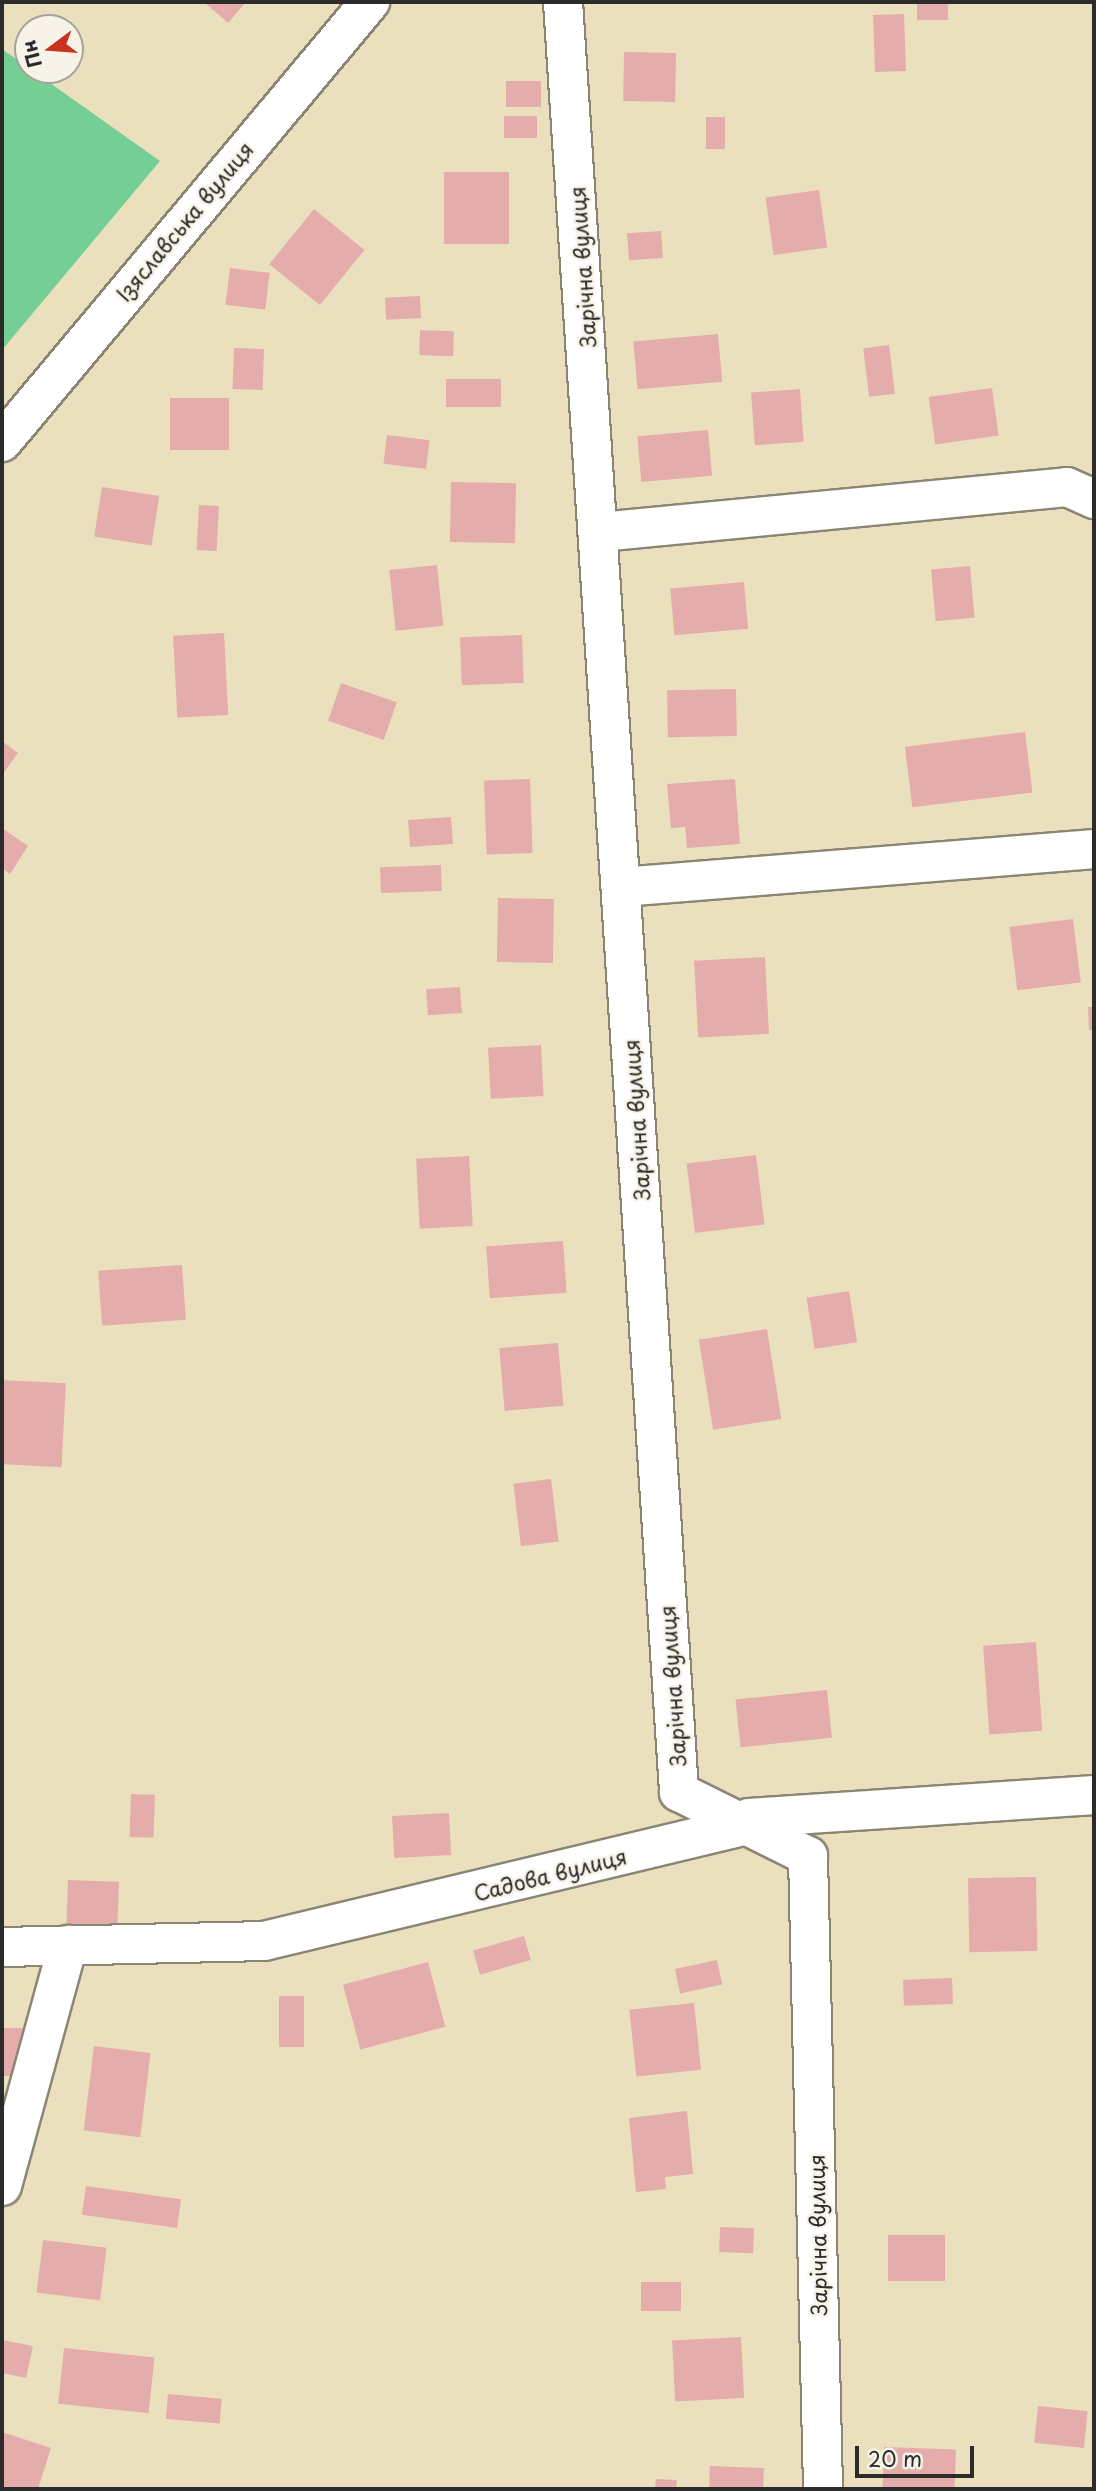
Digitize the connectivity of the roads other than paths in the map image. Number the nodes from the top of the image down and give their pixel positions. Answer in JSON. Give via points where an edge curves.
{"nodes":[{"id":1,"x":370,"y":2,"type":"edge"},
{"id":2,"x":563,"y":2,"type":"edge"},
{"id":3,"x":2,"y":442,"type":"edge"},
{"id":4,"x":1094,"y":499,"type":"edge"},
{"id":5,"x":600,"y":532,"type":"junction"},
{"id":6,"x":1094,"y":849,"type":"edge"},
{"id":7,"x":622,"y":887,"type":"junction"},
{"id":8,"x":1094,"y":1795,"type":"edge"},
{"id":9,"x":744,"y":1826,"type":"junction"},
{"id":10,"x":68,"y":1945,"type":"junction"},
{"id":11,"x":2,"y":1947,"type":"edge"},
{"id":12,"x":2,"y":2186,"type":"edge"},
{"id":13,"x":823,"y":2489,"type":"edge"}],
"edges":[{"from":1,"to":3,"type":"street","name":"Ізяславська вулиця"},
{"from":2,"to":5,"type":"street","name":"Зарічна вулиця"},
{"from":4,"to":5,"type":"street","via":[[1067,487]]},
{"from":5,"to":7,"type":"street","name":"Зарічна вулиця"},
{"from":6,"to":7,"type":"street"},
{"from":7,"to":9,"type":"street","name":"Зарічна вулиця","via":[[679,1792]]},
{"from":8,"to":9,"type":"street","name":"Садова вулиця","via":[[748,1818]]},
{"from":9,"to":10,"type":"street","name":"Садова вулиця","via":[[264,1941]]},
{"from":9,"to":13,"type":"street","name":"Зарічна вулиця","via":[[808,1856]]},
{"from":10,"to":11,"type":"street","name":"Садова вулиця"},
{"from":10,"to":12,"type":"street"}]}
